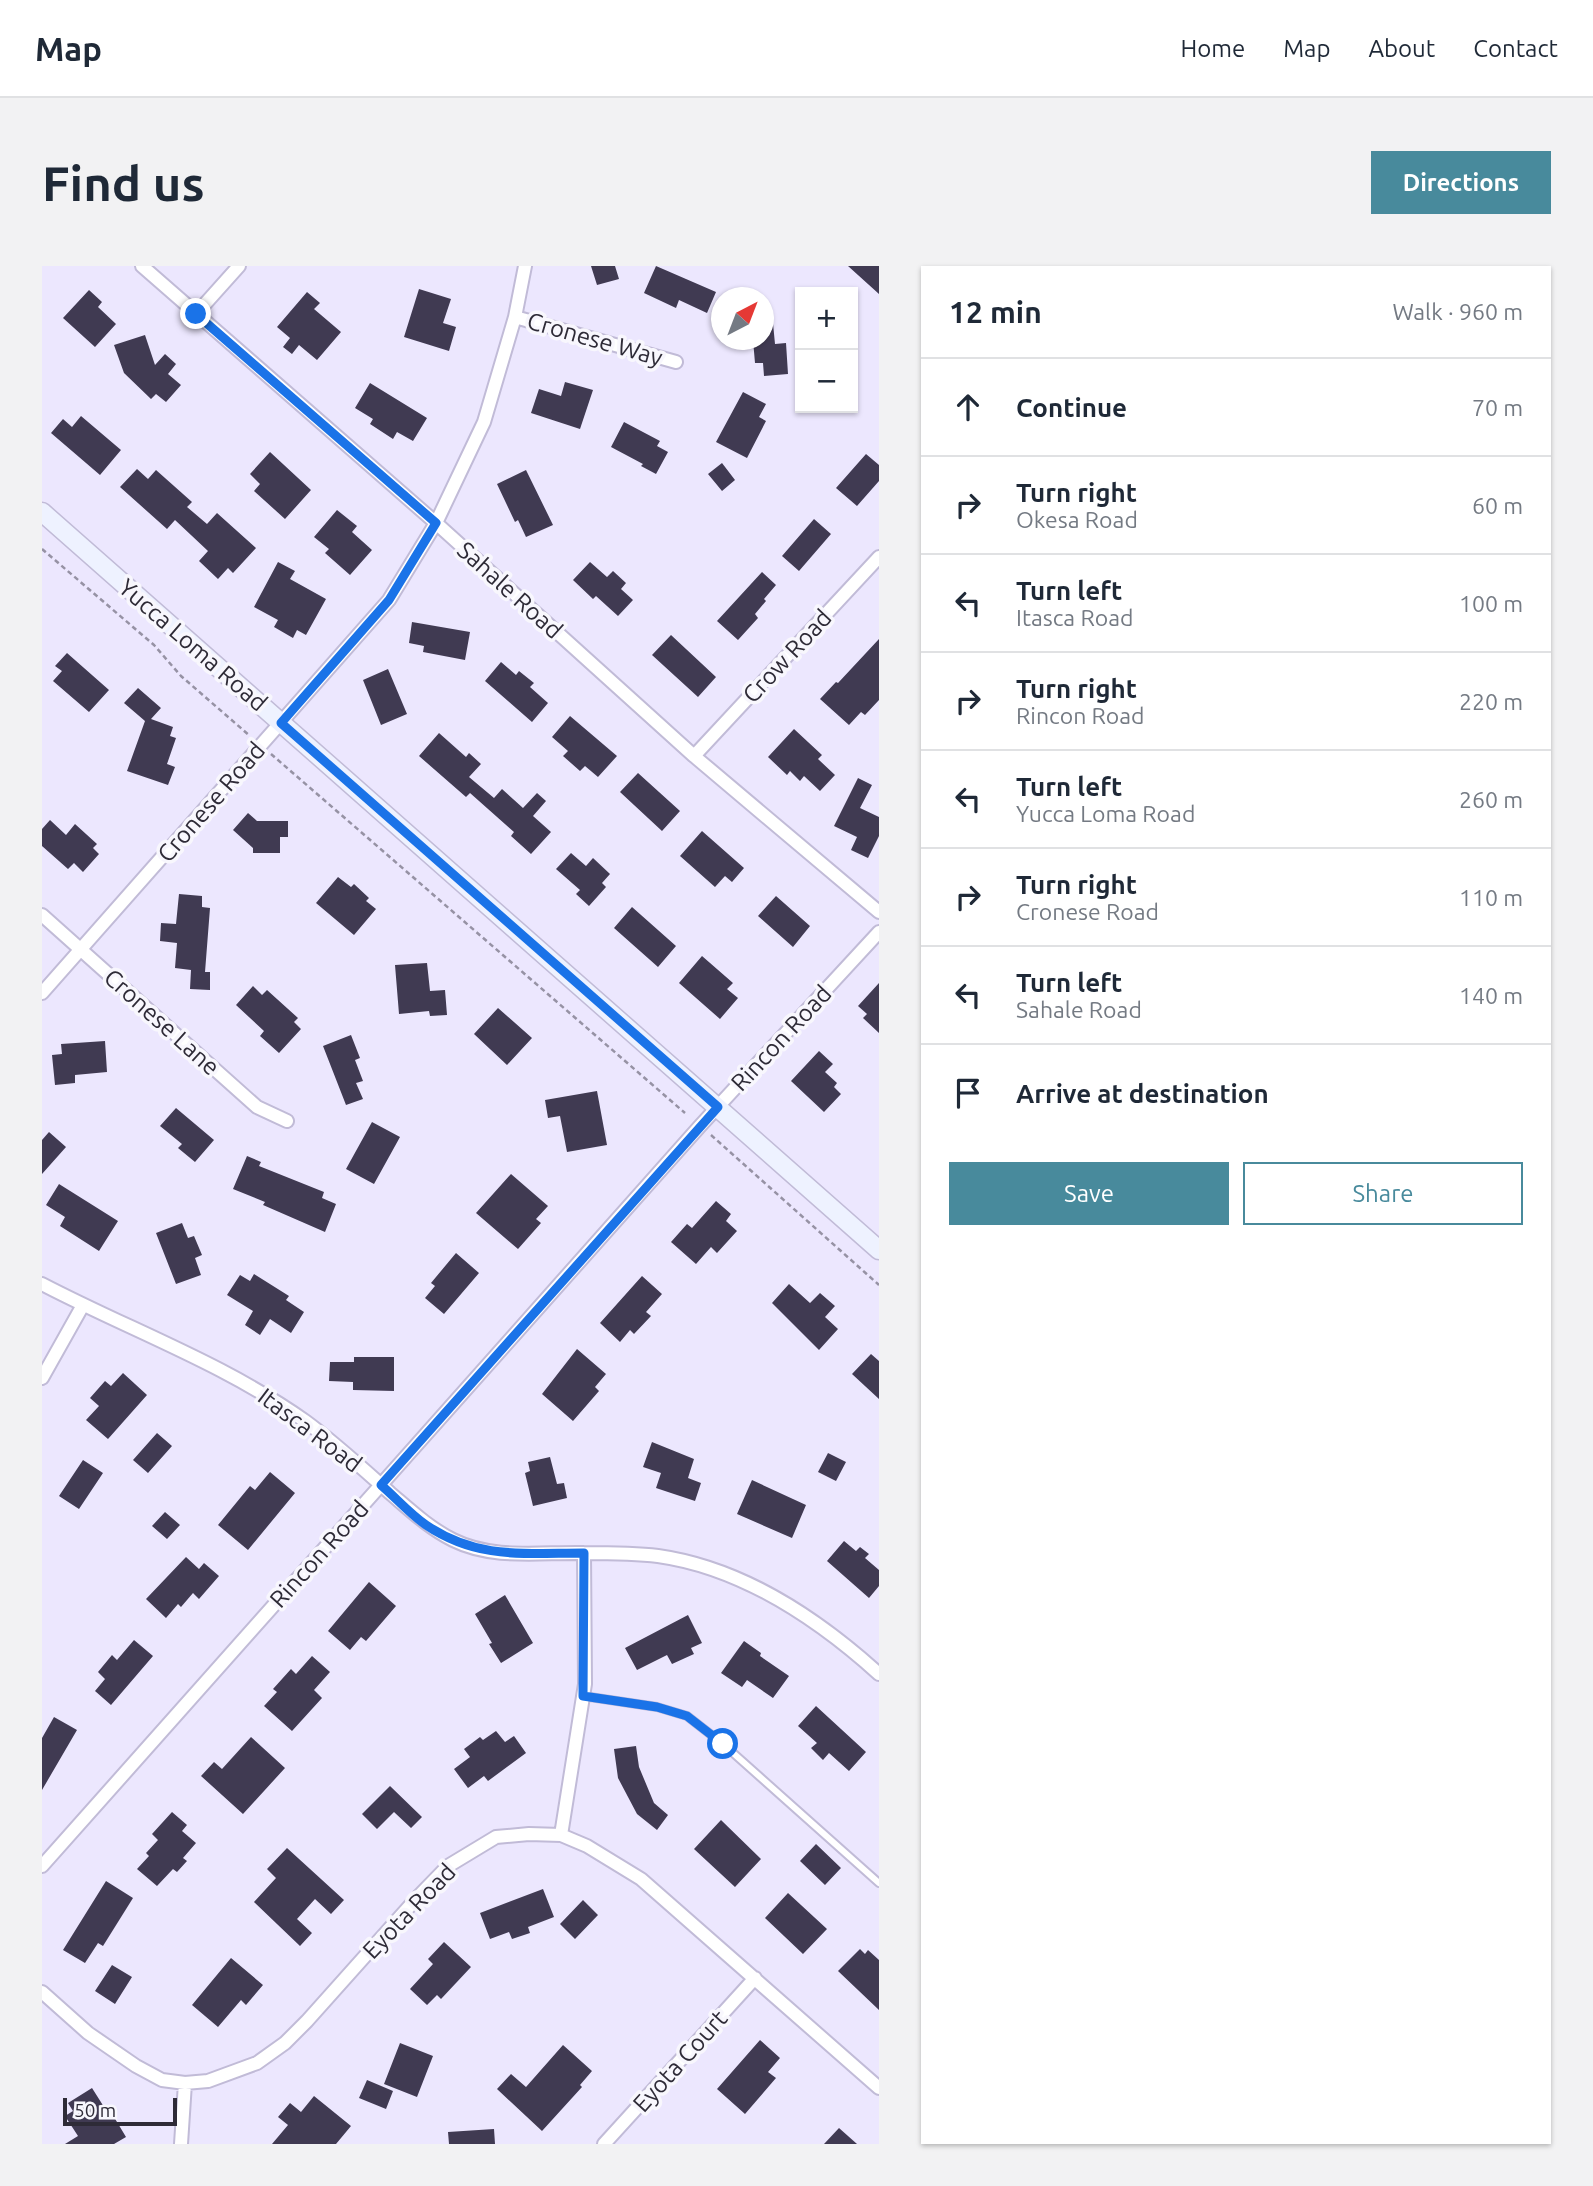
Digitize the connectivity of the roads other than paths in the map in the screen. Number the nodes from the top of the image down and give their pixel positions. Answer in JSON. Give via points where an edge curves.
{"nodes":[{"id":1,"x":142,"y":266,"type":"edge"},
{"id":2,"x":239,"y":266,"type":"edge"},
{"id":3,"x":526,"y":266,"type":"edge"},
{"id":4,"x":196,"y":314,"type":"junction"},
{"id":5,"x":515,"y":317,"type":"junction"},
{"id":6,"x":676,"y":362,"type":"dead end"},
{"id":7,"x":42,"y":512,"type":"edge"},
{"id":8,"x":436,"y":523,"type":"junction"},
{"id":9,"x":879,"y":557,"type":"edge"},
{"id":10,"x":281,"y":723,"type":"junction"},
{"id":11,"x":694,"y":756,"type":"junction"},
{"id":12,"x":879,"y":912,"type":"edge"},
{"id":13,"x":42,"y":915,"type":"edge"},
{"id":14,"x":879,"y":932,"type":"edge"},
{"id":15,"x":82,"y":949,"type":"junction"},
{"id":16,"x":42,"y":993,"type":"edge"},
{"id":17,"x":718,"y":1107,"type":"junction"},
{"id":18,"x":287,"y":1121,"type":"dead end"},
{"id":19,"x":879,"y":1250,"type":"edge"},
{"id":20,"x":42,"y":1284,"type":"edge"},
{"id":21,"x":83,"y":1305,"type":"junction"},
{"id":22,"x":42,"y":1378,"type":"edge"},
{"id":23,"x":381,"y":1485,"type":"junction"},
{"id":24,"x":584,"y":1553,"type":"junction"},
{"id":25,"x":879,"y":1674,"type":"edge"},
{"id":26,"x":583,"y":1696,"type":"junction"},
{"id":27,"x":561,"y":1835,"type":"junction"},
{"id":28,"x":42,"y":1866,"type":"edge"},
{"id":29,"x":879,"y":1883,"type":"edge"},
{"id":30,"x":755,"y":1978,"type":"junction"},
{"id":31,"x":42,"y":1992,"type":"edge"},
{"id":32,"x":185,"y":2083,"type":"junction"},
{"id":33,"x":879,"y":2088,"type":"edge"},
{"id":34,"x":181,"y":2144,"type":"edge"},
{"id":35,"x":604,"y":2144,"type":"edge"}],
"edges":[{"from":1,"to":4,"type":"street","name":"Sahale Road"},
{"from":2,"to":4,"type":"street"},
{"from":3,"to":5,"type":"street","name":"Cronese Road"},
{"from":4,"to":8,"type":"street","name":"Sahale Road"},
{"from":5,"to":6,"type":"street","name":"Cronese Way"},
{"from":5,"to":8,"type":"street","name":"Cronese Road","via":[[484,422]]},
{"from":7,"to":10,"type":"main road","name":"Yucca Loma Road"},
{"from":8,"to":10,"type":"street","name":"Cronese Road","via":[[389,600]]},
{"from":8,"to":11,"type":"street","name":"Sahale Road"},
{"from":9,"to":11,"type":"street","name":"Crow Road"},
{"from":10,"to":15,"type":"street","name":"Cronese Road"},
{"from":10,"to":17,"type":"main road","name":"Yucca Loma Road"},
{"from":11,"to":12,"type":"street","name":"Sahale Road"},
{"from":13,"to":15,"type":"street","name":"Cronese Lane"},
{"from":14,"to":17,"type":"street","name":"Rincon Road"},
{"from":15,"to":16,"type":"street","name":"Cronese Road"},
{"from":15,"to":18,"type":"street","name":"Cronese Lane","via":[[257,1107]]},
{"from":17,"to":19,"type":"main road","name":"Yucca Loma Road"},
{"from":17,"to":23,"type":"street","name":"Rincon Road"},
{"from":20,"to":21,"type":"street","name":"Itasca Road"},
{"from":21,"to":22,"type":"street"},
{"from":21,"to":23,"type":"street","name":"Itasca Road","via":[[167,1342],[261,1392],[306,1422]]},
{"from":23,"to":24,"type":"street","name":"Itasca Road","via":[[425,1524],[478,1550]]},
{"from":23,"to":28,"type":"street","name":"Rincon Road"},
{"from":24,"to":25,"type":"street","name":"Itasca Road","via":[[657,1556],[746,1582],[796,1609]]},
{"from":24,"to":26,"type":"street"},
{"from":26,"to":27,"type":"street"},
{"from":26,"to":29,"type":"lane","via":[[687,1716]]},
{"from":27,"to":30,"type":"street","name":"Eyota Road","via":[[614,1860]]},
{"from":27,"to":32,"type":"street","name":"Eyota Road","via":[[496,1837],[470,1851],[416,1899],[285,2042],[257,2063],[232,2074]]},
{"from":30,"to":33,"type":"street","name":"Eyota Road"},
{"from":30,"to":35,"type":"street","name":"Eyota Court"},
{"from":31,"to":32,"type":"street","name":"Eyota Road","via":[[111,2051],[162,2080]]},
{"from":32,"to":34,"type":"street"}]}
